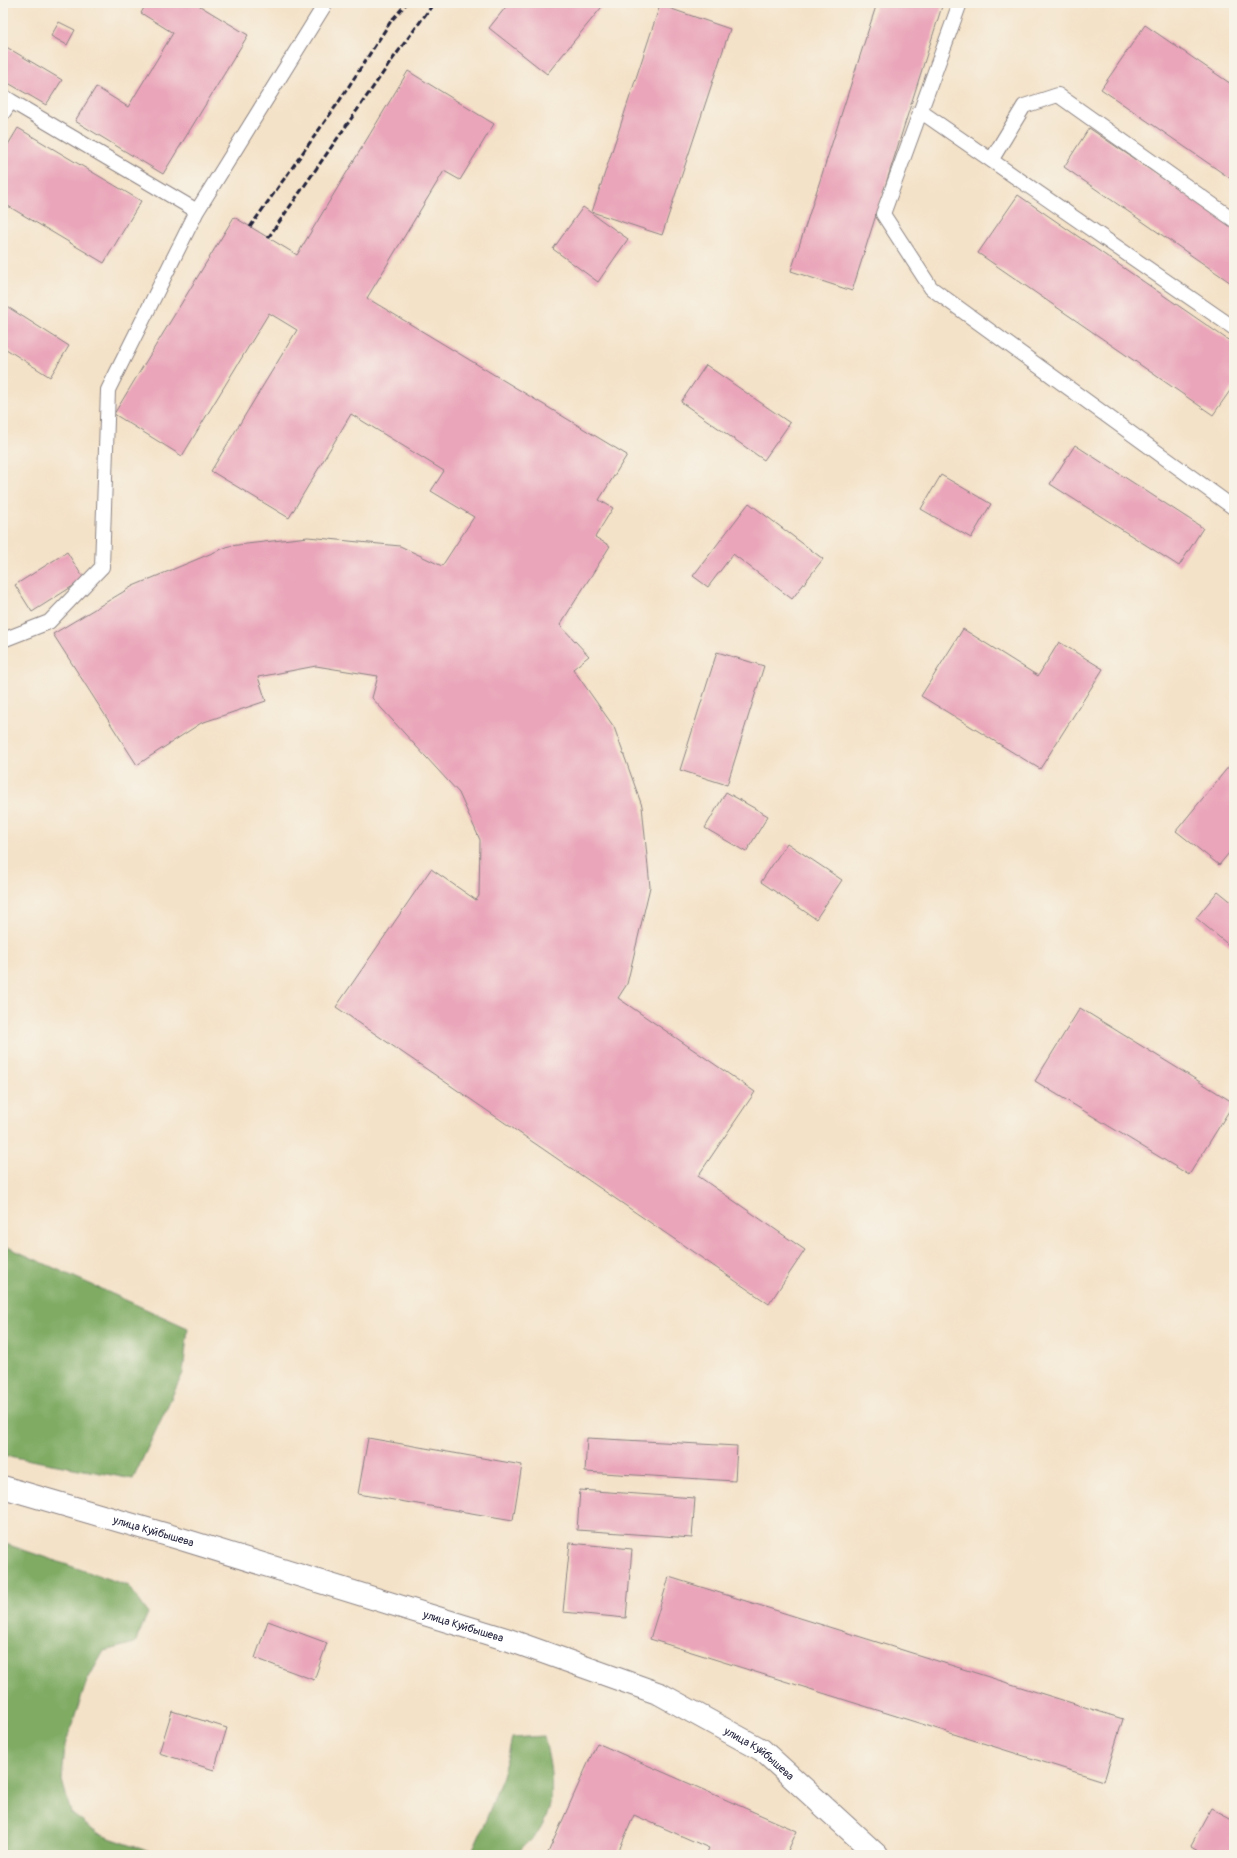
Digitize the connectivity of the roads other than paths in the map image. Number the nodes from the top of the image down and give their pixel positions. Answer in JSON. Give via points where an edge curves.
{"nodes":[{"id":1,"x":320,"y":3,"type":"edge"},
{"id":2,"x":960,"y":3,"type":"edge"},
{"id":3,"x":7,"y":99,"type":"edge"},
{"id":4,"x":920,"y":111,"type":"junction"},
{"id":5,"x":3,"y":113,"type":"edge"},
{"id":6,"x":992,"y":159,"type":"junction"},
{"id":7,"x":198,"y":211,"type":"junction"},
{"id":8,"x":1234,"y":220,"type":"edge"},
{"id":9,"x":1234,"y":328,"type":"edge"},
{"id":10,"x":1234,"y":508,"type":"edge"},
{"id":11,"x":3,"y":640,"type":"edge"},
{"id":12,"x":3,"y":1487,"type":"edge"},
{"id":13,"x":877,"y":1855,"type":"edge"}],
"edges":[{"from":1,"to":7,"type":"lane","via":[[324,6]]},
{"from":2,"to":4,"type":"lane"},
{"from":3,"to":5,"type":"lane"},
{"from":3,"to":7,"type":"lane"},
{"from":4,"to":6,"type":"lane"},
{"from":4,"to":10,"type":"lane","via":[[883,214],[931,288]]},
{"from":6,"to":8,"type":"lane","via":[[1024,106],[1058,95]]},
{"from":6,"to":9,"type":"lane"},
{"from":7,"to":11,"type":"lane","via":[[108,390],[102,567],[49,622]]},
{"from":12,"to":13,"type":"street","name":"улица Куйбышева","via":[[509,1640],[660,1694],[762,1750]]}]}
